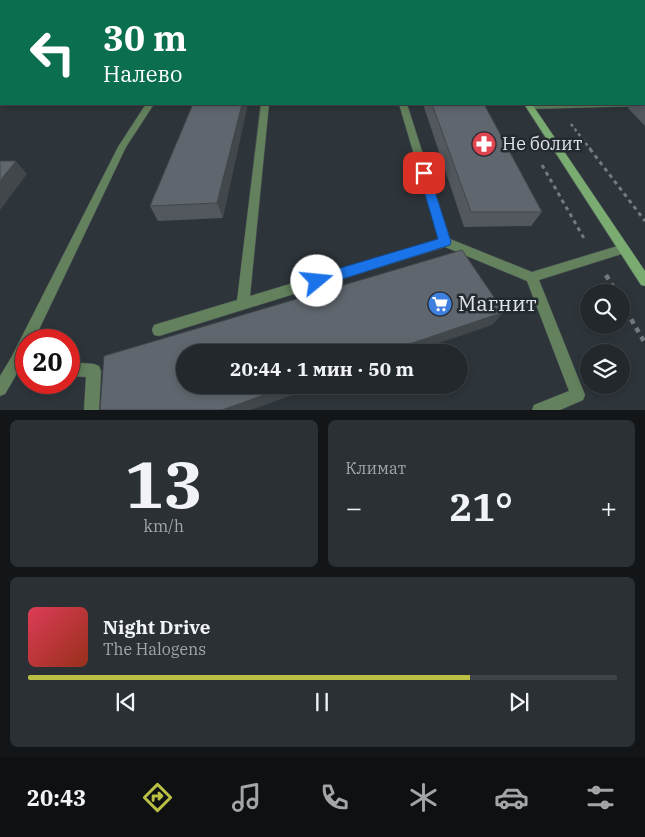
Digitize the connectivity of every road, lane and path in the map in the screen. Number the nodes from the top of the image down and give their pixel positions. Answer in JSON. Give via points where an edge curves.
{"nodes":[{"id":1,"x":149,"y":105,"type":"edge"},
{"id":2,"x":265,"y":105,"type":"edge"},
{"id":3,"x":403,"y":105,"type":"edge"},
{"id":4,"x":606,"y":105,"type":"edge"},
{"id":5,"x":530,"y":106,"type":"edge"},
{"id":6,"x":568,"y":106,"type":"junction"},
{"id":7,"x":541,"y":164,"type":"dead end"},
{"id":8,"x":645,"y":220,"type":"edge"},
{"id":9,"x":445,"y":242,"type":"junction"},
{"id":10,"x":624,"y":249,"type":"junction"},
{"id":11,"x":596,"y":258,"type":"junction"},
{"id":12,"x":532,"y":277,"type":"junction"},
{"id":13,"x":645,"y":281,"type":"edge"},
{"id":14,"x":243,"y":304,"type":"junction"},
{"id":15,"x":630,"y":317,"type":"edge"},
{"id":16,"x":33,"y":329,"type":"edge"},
{"id":17,"x":159,"y":330,"type":"dead end"},
{"id":18,"x":645,"y":343,"type":"edge"},
{"id":19,"x":80,"y":370,"type":"edge"},
{"id":20,"x":15,"y":371,"type":"edge"},
{"id":21,"x":0,"y":389,"type":"edge"},
{"id":22,"x":91,"y":410,"type":"edge"},
{"id":23,"x":539,"y":410,"type":"edge"}],
"edges":[{"from":1,"to":16,"type":"lane","via":[[122,147]]},
{"from":2,"to":14,"type":"lane"},
{"from":3,"to":9,"type":"lane"},
{"from":4,"to":6,"type":"lane"},
{"from":5,"to":6,"type":"lane"},
{"from":5,"to":10,"type":"main road"},
{"from":6,"to":8,"type":"path","via":[[564,114]]},
{"from":7,"to":11,"type":"path"},
{"from":9,"to":12,"type":"lane"},
{"from":9,"to":14,"type":"lane"},
{"from":10,"to":11,"type":"lane"},
{"from":10,"to":13,"type":"main road"},
{"from":11,"to":12,"type":"lane"},
{"from":12,"to":23,"type":"lane","via":[[578,395]]},
{"from":14,"to":17,"type":"lane"},
{"from":15,"to":18,"type":"path"},
{"from":19,"to":22,"type":"lane","via":[[94,371]]},
{"from":20,"to":21,"type":"lane"}]}
